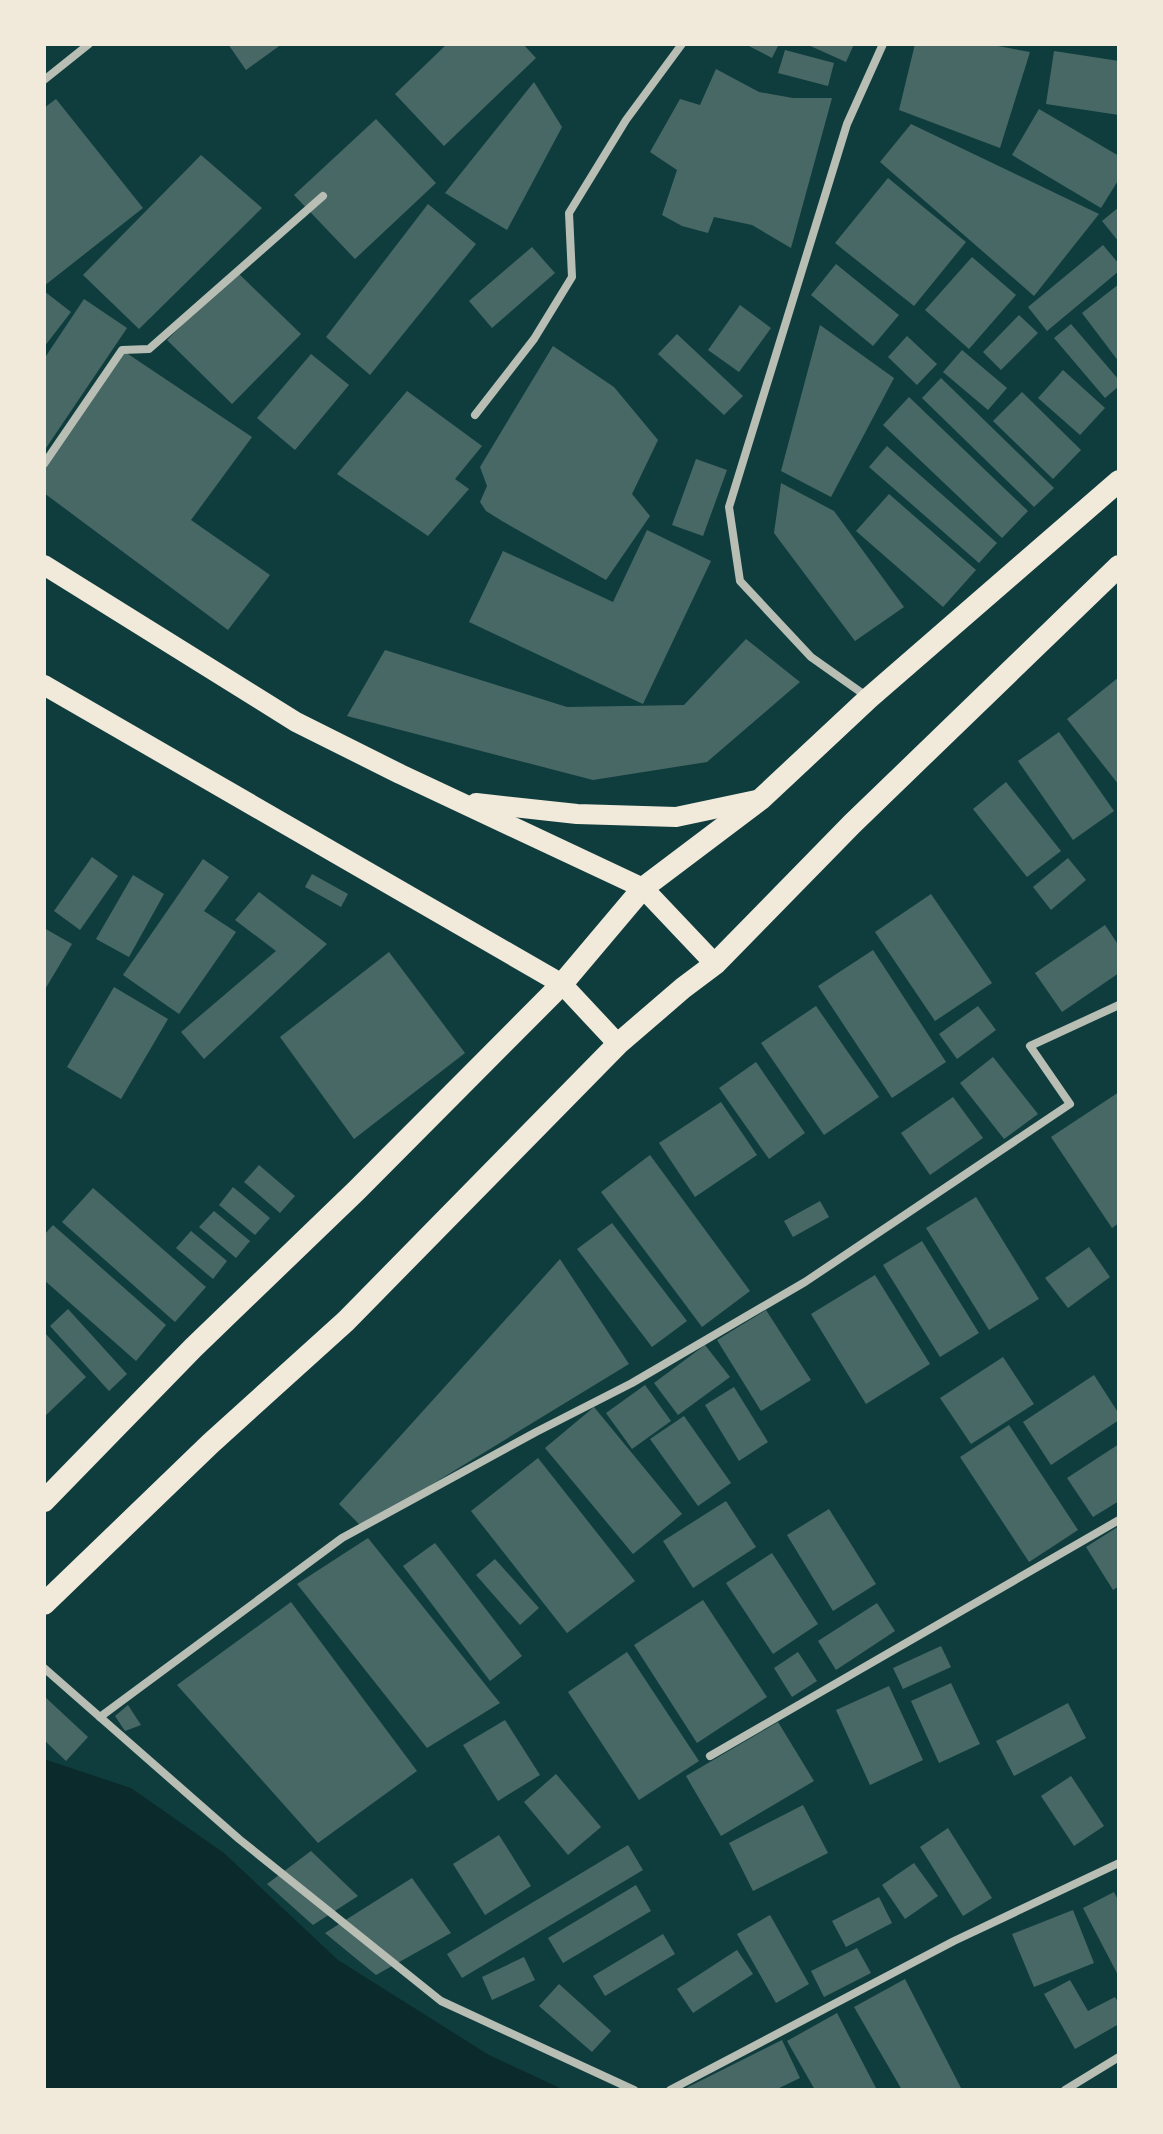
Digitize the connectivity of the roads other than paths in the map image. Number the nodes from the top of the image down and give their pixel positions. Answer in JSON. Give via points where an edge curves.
{"nodes":[{"id":1,"x":89,"y":44,"type":"edge"},
{"id":2,"x":682,"y":44,"type":"edge"},
{"id":3,"x":883,"y":44,"type":"edge"},
{"id":4,"x":44,"y":80,"type":"edge"},
{"id":5,"x":323,"y":196,"type":"dead end"},
{"id":6,"x":475,"y":415,"type":"dead end"},
{"id":7,"x":44,"y":464,"type":"edge"},
{"id":8,"x":1119,"y":481,"type":"edge"},
{"id":9,"x":44,"y":565,"type":"edge"},
{"id":10,"x":1119,"y":566,"type":"edge"},
{"id":11,"x":44,"y":685,"type":"edge"},
{"id":12,"x":869,"y":698,"type":"junction"},
{"id":13,"x":761,"y":799,"type":"junction"},
{"id":14,"x":457,"y":800,"type":"junction"},
{"id":15,"x":643,"y":888,"type":"junction"},
{"id":16,"x":715,"y":964,"type":"junction"},
{"id":17,"x":562,"y":984,"type":"junction"},
{"id":18,"x":1119,"y":1005,"type":"edge"},
{"id":19,"x":618,"y":1044,"type":"junction"},
{"id":20,"x":44,"y":1501,"type":"edge"},
{"id":21,"x":1119,"y":1520,"type":"edge"},
{"id":22,"x":44,"y":1604,"type":"edge"},
{"id":23,"x":44,"y":1668,"type":"edge"},
{"id":24,"x":100,"y":1717,"type":"junction"},
{"id":25,"x":710,"y":1756,"type":"dead end"},
{"id":26,"x":1119,"y":1863,"type":"edge"},
{"id":27,"x":1119,"y":2057,"type":"edge"},
{"id":28,"x":634,"y":2090,"type":"edge"},
{"id":29,"x":670,"y":2090,"type":"edge"},
{"id":30,"x":1065,"y":2090,"type":"edge"}],
"edges":[{"from":1,"to":4,"type":"street"},
{"from":2,"to":6,"type":"street","via":[[626,120],[569,213],[572,277],[534,339]]},
{"from":3,"to":12,"type":"street","via":[[847,124],[729,507],[740,581],[811,657]]},
{"from":5,"to":7,"type":"street","via":[[149,349],[122,350]]},
{"from":8,"to":12,"type":"highway"},
{"from":9,"to":14,"type":"main road","via":[[296,722]]},
{"from":10,"to":16,"type":"highway"},
{"from":11,"to":17,"type":"main road"},
{"from":12,"to":13,"type":"highway"},
{"from":13,"to":14,"type":"main road","via":[[676,817],[577,814]]},
{"from":13,"to":15,"type":"highway"},
{"from":14,"to":15,"type":"main road"},
{"from":15,"to":16,"type":"main road"},
{"from":15,"to":17,"type":"highway"},
{"from":16,"to":19,"type":"highway"},
{"from":17,"to":19,"type":"main road"},
{"from":17,"to":20,"type":"highway"},
{"from":18,"to":24,"type":"street","via":[[1030,1046],[1070,1104],[805,1282],[632,1383],[342,1538]]},
{"from":19,"to":22,"type":"highway","via":[[346,1321]]},
{"from":21,"to":25,"type":"street"},
{"from":23,"to":24,"type":"street"},
{"from":24,"to":28,"type":"street","via":[[239,1839],[441,2001]]},
{"from":26,"to":29,"type":"street","via":[[954,1941]]},
{"from":27,"to":30,"type":"street"}]}
